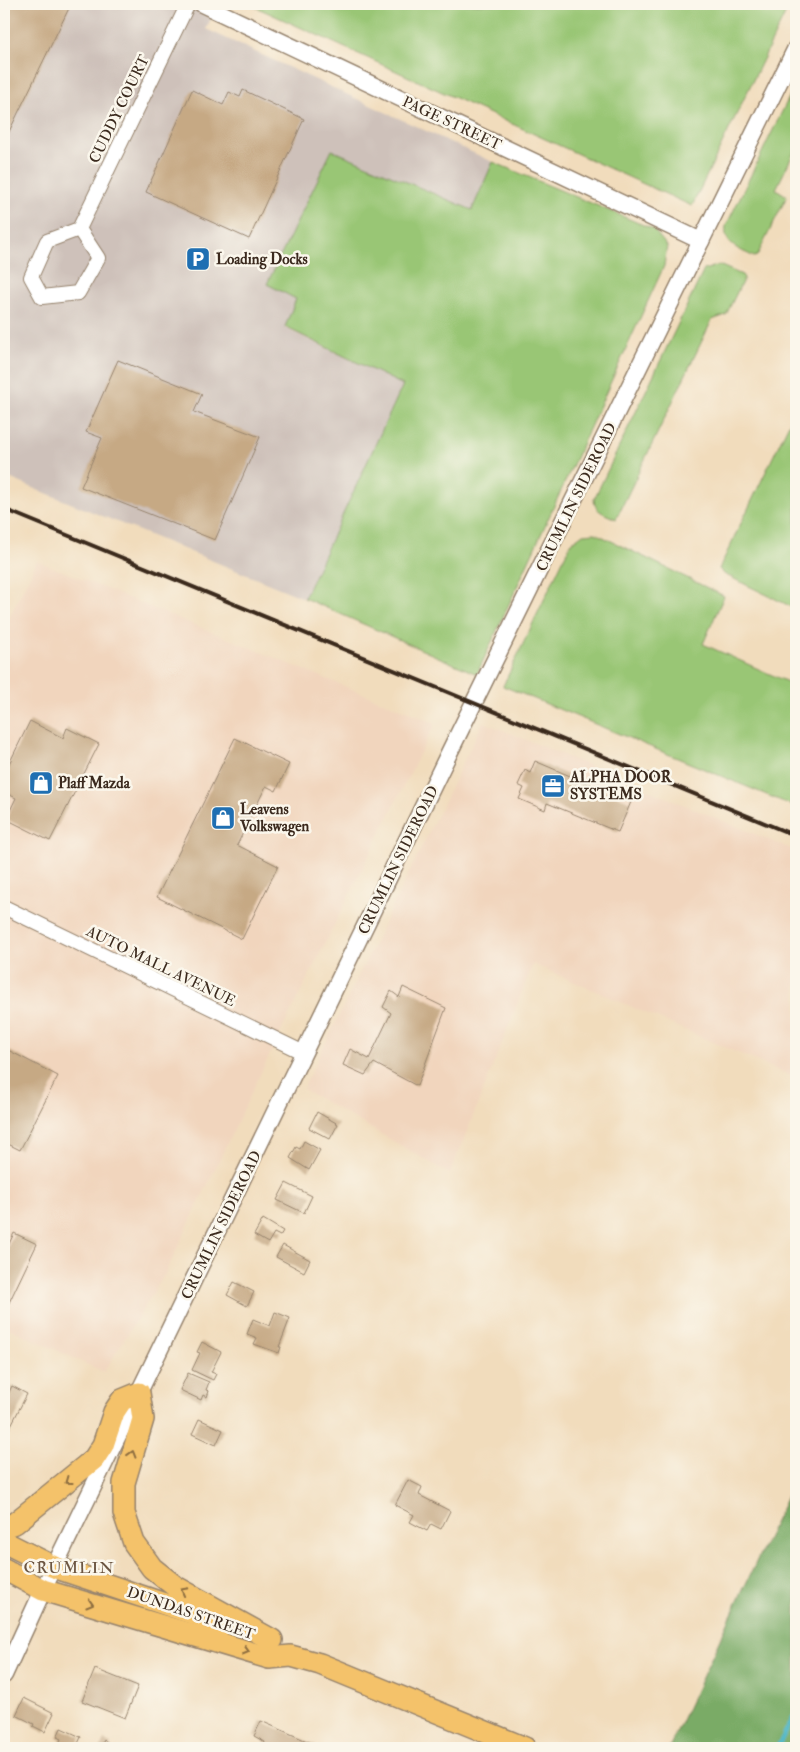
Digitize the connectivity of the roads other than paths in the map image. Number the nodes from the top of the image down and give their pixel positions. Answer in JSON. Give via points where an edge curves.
{"nodes":[{"id":1,"x":188,"y":4,"type":"edge"},
{"id":2,"x":202,"y":4,"type":"edge"},
{"id":3,"x":796,"y":48,"type":"edge"},
{"id":4,"x":79,"y":229,"type":"junction"},
{"id":5,"x":701,"y":241,"type":"junction"},
{"id":6,"x":4,"y":907,"type":"edge"},
{"id":7,"x":304,"y":1053,"type":"junction"},
{"id":8,"x":139,"y":1393,"type":"junction"},
{"id":9,"x":4,"y":1527,"type":"edge"},
{"id":10,"x":4,"y":1542,"type":"edge"},
{"id":11,"x":54,"y":1567,"type":"junction"},
{"id":12,"x":4,"y":1569,"type":"edge"},
{"id":13,"x":43,"y":1590,"type":"junction"},
{"id":14,"x":272,"y":1640,"type":"junction"},
{"id":15,"x":291,"y":1656,"type":"junction"},
{"id":16,"x":4,"y":1675,"type":"edge"},
{"id":17,"x":525,"y":1748,"type":"edge"}],
"edges":[{"from":1,"to":4,"type":"street","name":"CUDDY COURT"},
{"from":2,"to":5,"type":"street","name":"PAGE STREET"},
{"from":3,"to":5,"type":"street","name":"CRUMLIN SIDEROAD"},
{"from":4,"to":4,"type":"street","via":[[47,241],[31,277],[42,297],[78,294],[98,258]]},
{"from":5,"to":7,"type":"street","name":"CRUMLIN SIDEROAD"},
{"from":6,"to":7,"type":"street","name":"AUTO MALL AVENUE"},
{"from":7,"to":8,"type":"street","name":"CRUMLIN SIDEROAD"},
{"from":8,"to":9,"type":"main road","one_way":true,"via":[[122,1400],[94,1459],[15,1523]]},
{"from":8,"to":11,"type":"street","name":"CRUMLIN SIDEROAD"},
{"from":14,"to":8,"type":"main road","one_way":true,"via":[[176,1587],[152,1568],[134,1543],[124,1514],[124,1483],[143,1418]]},
{"from":10,"to":11,"type":"main road","name":"DUNDAS STREET"},
{"from":11,"to":13,"type":"street","name":"CRUMLIN SIDEROAD"},
{"from":11,"to":14,"type":"main road","name":"DUNDAS STREET"},
{"from":12,"to":13,"type":"main road","name":"DUNDAS STREET"},
{"from":13,"to":15,"type":"main road","name":"DUNDAS STREET","one_way":true,"via":[[269,1658]]},
{"from":13,"to":16,"type":"street","name":"CRUMLIN SIDEROAD"},
{"from":14,"to":15,"type":"main road","name":"DUNDAS STREET"},
{"from":15,"to":17,"type":"main road","name":"DUNDAS STREET","via":[[320,1664]]}]}
